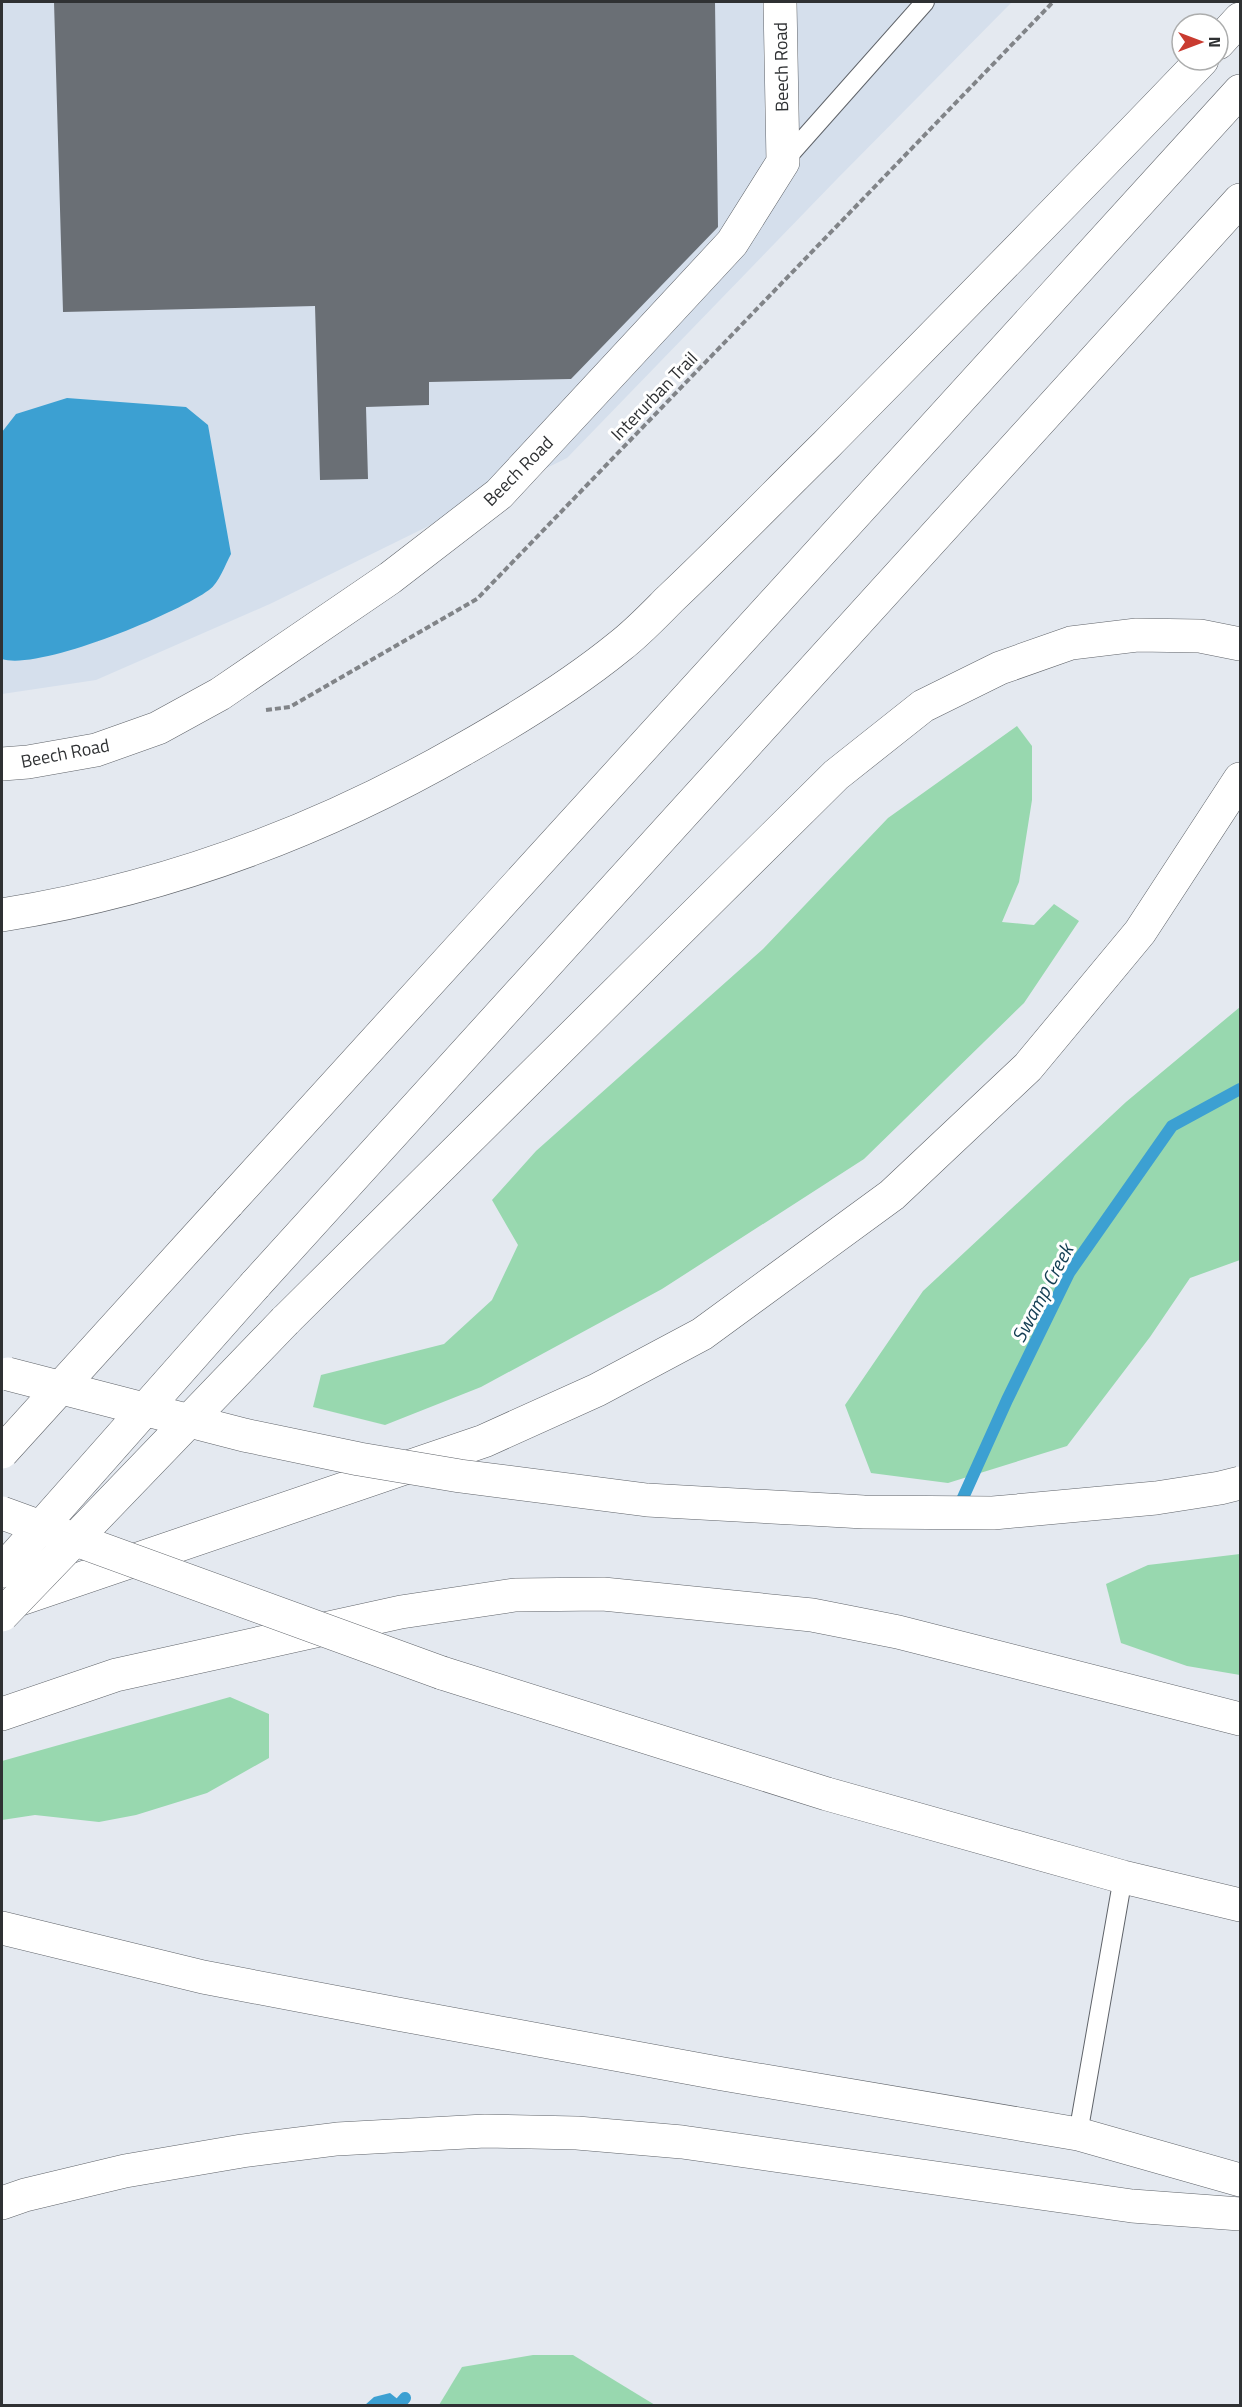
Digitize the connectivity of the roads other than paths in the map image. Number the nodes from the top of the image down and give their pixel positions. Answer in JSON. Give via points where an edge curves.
{"nodes":[{"id":1,"x":780,"y":2,"type":"edge"},
{"id":2,"x":925,"y":2,"type":"edge"},
{"id":3,"x":1191,"y":72,"type":"edge"},
{"id":4,"x":1240,"y":91,"type":"edge"},
{"id":5,"x":783,"y":162,"type":"junction"},
{"id":6,"x":1240,"y":200,"type":"edge"},
{"id":7,"x":1240,"y":644,"type":"edge"},
{"id":8,"x":2,"y":764,"type":"edge"},
{"id":9,"x":1240,"y":779,"type":"edge"},
{"id":10,"x":2,"y":915,"type":"edge"},
{"id":11,"x":5,"y":1372,"type":"edge"},
{"id":12,"x":2,"y":1452,"type":"edge"},
{"id":13,"x":1240,"y":1483,"type":"edge"},
{"id":14,"x":2,"y":1513,"type":"edge"},
{"id":15,"x":2,"y":1570,"type":"edge"},
{"id":16,"x":2,"y":1605,"type":"edge"},
{"id":17,"x":2,"y":1615,"type":"edge"},
{"id":18,"x":2,"y":1714,"type":"edge"},
{"id":19,"x":1240,"y":1719,"type":"edge"},
{"id":20,"x":1123,"y":1877,"type":"junction"},
{"id":21,"x":1240,"y":1905,"type":"edge"},
{"id":22,"x":2,"y":1928,"type":"edge"},
{"id":23,"x":1078,"y":2134,"type":"junction"},
{"id":24,"x":1240,"y":2180,"type":"edge"},
{"id":25,"x":2,"y":2203,"type":"edge"},
{"id":26,"x":1240,"y":2214,"type":"edge"}],
"edges":[{"from":1,"to":5,"type":"main road","name":"Beech Road"},
{"from":2,"to":5,"type":"lane"},
{"from":3,"to":10,"type":"main road","via":[[1047,223],[692,578],[621,646],[527,713],[413,778],[238,856],[135,887]]},
{"from":4,"to":12,"type":"main road","bridge":true},
{"from":5,"to":8,"type":"main road","name":"Beech Road","via":[[732,243],[498,494],[390,578],[220,694],[158,728],[96,750]]},
{"from":6,"to":15,"type":"main road","bridge":true,"via":[[255,1285]]},
{"from":7,"to":17,"type":"main road","bridge":true,"via":[[1200,636],[1137,635],[1071,643],[999,668],[923,706],[836,775],[285,1320]]},
{"from":9,"to":16,"type":"main road","via":[[1140,932],[1028,1067],[892,1195],[702,1334],[597,1390],[484,1441]]},
{"from":11,"to":13,"type":"main road","bridge":true,"via":[[244,1435],[359,1459],[647,1500],[864,1512],[993,1513],[1156,1498]]},
{"from":14,"to":20,"type":"main road","bridge":true,"via":[[442,1673],[828,1794]]},
{"from":18,"to":19,"type":"main road","via":[[116,1675],[400,1612],[515,1595],[603,1594],[812,1615],[898,1632]]},
{"from":20,"to":21,"type":"main road"},
{"from":20,"to":23,"type":"lane"},
{"from":22,"to":23,"type":"main road","via":[[203,1977],[370,2009]]},
{"from":23,"to":24,"type":"main road"},
{"from":25,"to":26,"type":"main road","via":[[125,2170],[242,2151],[338,2139],[486,2131],[577,2133],[681,2142],[1132,2206]]}]}
